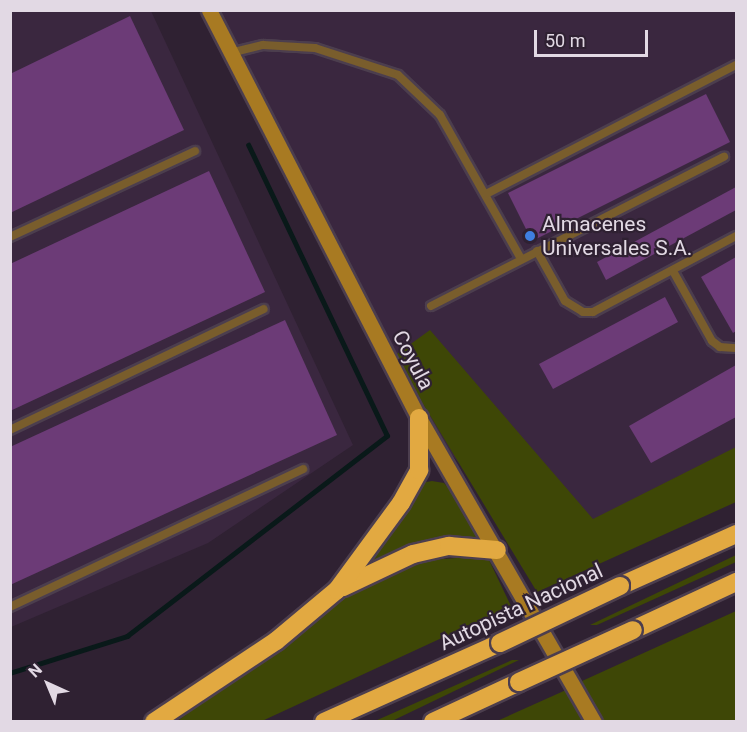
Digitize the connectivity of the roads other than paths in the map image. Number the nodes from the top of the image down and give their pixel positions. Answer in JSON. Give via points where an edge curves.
{"nodes":[{"id":1,"x":209,"y":10,"type":"edge"},
{"id":2,"x":228,"y":54,"type":"junction"},
{"id":3,"x":736,"y":65,"type":"edge"},
{"id":4,"x":195,"y":151,"type":"dead end"},
{"id":5,"x":724,"y":157,"type":"dead end"},
{"id":6,"x":486,"y":194,"type":"junction"},
{"id":7,"x":736,"y":236,"type":"edge"},
{"id":8,"x":10,"y":237,"type":"edge"},
{"id":9,"x":537,"y":251,"type":"junction"},
{"id":10,"x":521,"y":259,"type":"junction"},
{"id":11,"x":673,"y":271,"type":"junction"},
{"id":12,"x":431,"y":306,"type":"dead end"},
{"id":13,"x":264,"y":309,"type":"dead end"},
{"id":14,"x":736,"y":348,"type":"edge"},
{"id":15,"x":419,"y":418,"type":"junction"},
{"id":16,"x":10,"y":430,"type":"edge"},
{"id":17,"x":303,"y":469,"type":"dead end"},
{"id":18,"x":736,"y":534,"type":"edge"},
{"id":19,"x":497,"y":550,"type":"junction"},
{"id":20,"x":736,"y":582,"type":"edge"},
{"id":21,"x":338,"y":590,"type":"junction"},
{"id":22,"x":10,"y":607,"type":"edge"},
{"id":23,"x":154,"y":722,"type":"edge"},
{"id":24,"x":324,"y":722,"type":"edge"},
{"id":25,"x":432,"y":722,"type":"edge"},
{"id":26,"x":594,"y":722,"type":"edge"}],
"edges":[{"from":1,"to":2,"type":"street","name":"Coyula"},
{"from":2,"to":6,"type":"lane","via":[[263,45],[315,48],[398,75],[440,115]]},
{"from":2,"to":15,"type":"street","name":"Coyula"},
{"from":3,"to":6,"type":"lane"},
{"from":4,"to":8,"type":"lane"},
{"from":5,"to":9,"type":"lane"},
{"from":6,"to":10,"type":"lane"},
{"from":7,"to":11,"type":"lane"},
{"from":9,"to":10,"type":"lane"},
{"from":9,"to":11,"type":"lane","via":[[565,301],[583,312],[604,308]]},
{"from":10,"to":12,"type":"lane"},
{"from":11,"to":14,"type":"lane","via":[[712,341],[720,347]]},
{"from":13,"to":16,"type":"lane"},
{"from":15,"to":19,"type":"street","name":"Coyula"},
{"from":15,"to":21,"type":"highway","via":[[418,470],[401,503]]},
{"from":17,"to":22,"type":"lane"},
{"from":18,"to":24,"type":"highway","name":"Autopista Nacional","bridge":true},
{"from":19,"to":21,"type":"highway","via":[[449,546],[413,554]]},
{"from":19,"to":26,"type":"street","name":"Coyula"},
{"from":20,"to":25,"type":"highway","bridge":true},
{"from":21,"to":23,"type":"highway","via":[[276,641]]}]}
